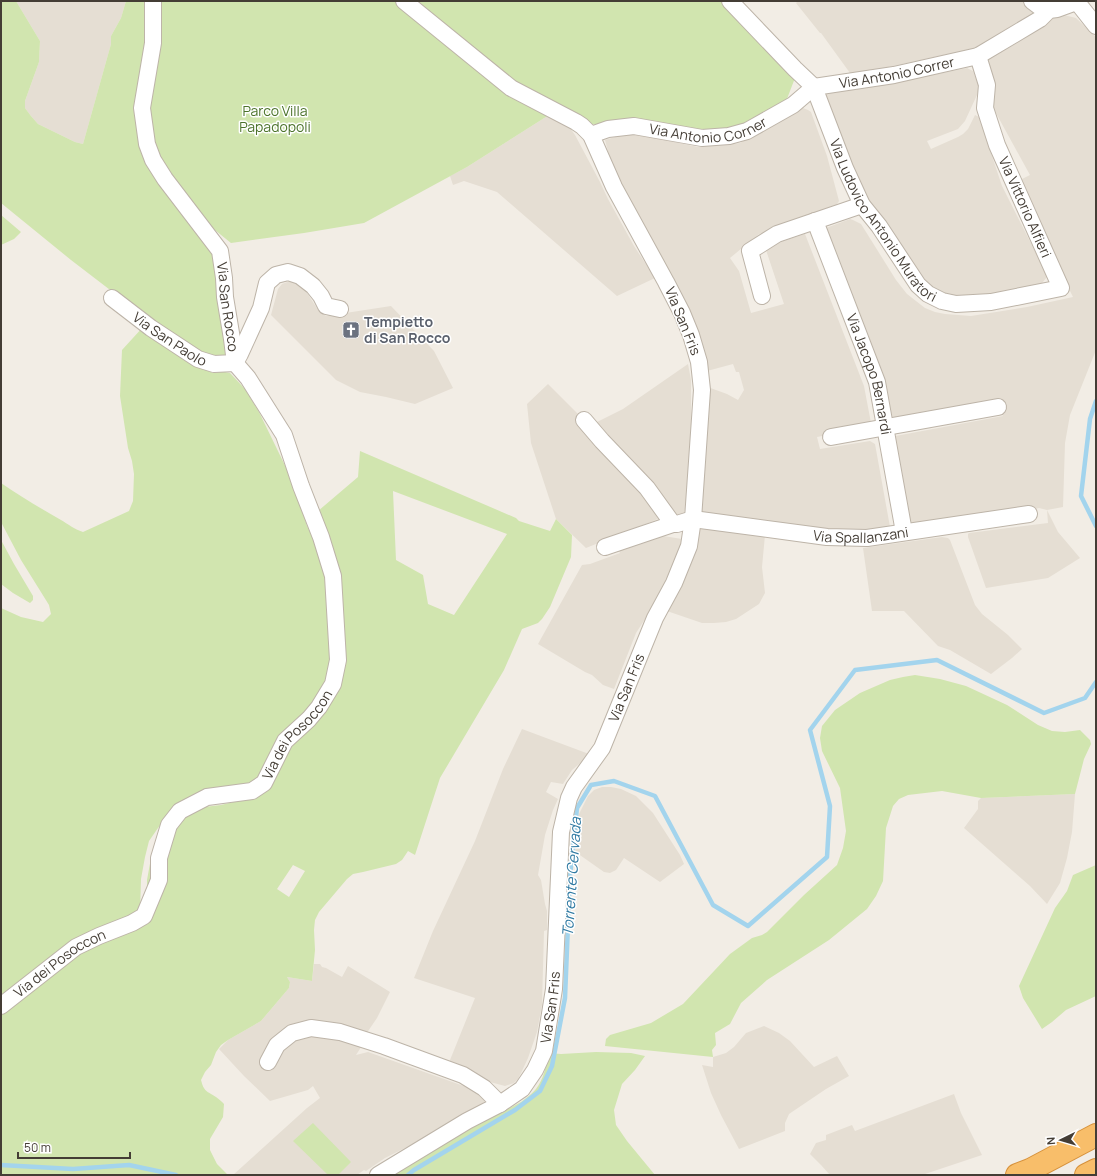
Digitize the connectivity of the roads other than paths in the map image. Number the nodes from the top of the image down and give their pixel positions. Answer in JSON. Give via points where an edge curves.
{"nodes":[{"id":1,"x":153,"y":1,"type":"edge"},
{"id":2,"x":404,"y":1,"type":"edge"},
{"id":3,"x":730,"y":1,"type":"edge"},
{"id":4,"x":1032,"y":1,"type":"edge"},
{"id":5,"x":1078,"y":2,"type":"edge"},
{"id":6,"x":1049,"y":10,"type":"junction"},
{"id":7,"x":1096,"y":26,"type":"edge"},
{"id":8,"x":978,"y":56,"type":"junction"},
{"id":9,"x":814,"y":87,"type":"junction"},
{"id":10,"x":591,"y":135,"type":"junction"},
{"id":11,"x":862,"y":204,"type":"junction"},
{"id":12,"x":815,"y":221,"type":"junction"},
{"id":13,"x":762,"y":296,"type":"dead end"},
{"id":14,"x":112,"y":298,"type":"dead end"},
{"id":15,"x":991,"y":302,"type":"joint"},
{"id":16,"x":340,"y":309,"type":"dead end"},
{"id":17,"x":235,"y":363,"type":"junction"},
{"id":18,"x":998,"y":407,"type":"dead end"},
{"id":19,"x":584,"y":420,"type":"dead end"},
{"id":20,"x":886,"y":427,"type":"junction"},
{"id":21,"x":831,"y":437,"type":"dead end"},
{"id":22,"x":1029,"y":514,"type":"dead end"},
{"id":23,"x":693,"y":519,"type":"junction"},
{"id":24,"x":673,"y":524,"type":"junction"},
{"id":25,"x":904,"y":532,"type":"junction"},
{"id":26,"x":605,"y":547,"type":"dead end"},
{"id":27,"x":1,"y":1006,"type":"edge"},
{"id":28,"x":268,"y":1062,"type":"dead end"},
{"id":29,"x":500,"y":1104,"type":"junction"},
{"id":30,"x":1096,"y":1135,"type":"edge"},
{"id":31,"x":1096,"y":1170,"type":"edge"},
{"id":32,"x":1023,"y":1172,"type":"edge"},
{"id":33,"x":378,"y":1175,"type":"edge"},
{"id":34,"x":1086,"y":1175,"type":"edge"}],
"edges":[{"from":1,"to":17,"type":"street","name":"Via San Rocco","via":[[153,43],[142,108],[147,144],[165,179],[220,251]]},
{"from":2,"to":10,"type":"street","via":[[511,88],[576,122]]},
{"from":3,"to":9,"type":"street"},
{"from":4,"to":6,"type":"street"},
{"from":5,"to":6,"type":"street"},
{"from":5,"to":7,"type":"street"},
{"from":6,"to":8,"type":"street","name":"Via Antonio Correr","via":[[1040,19]]},
{"from":8,"to":9,"type":"street","name":"Via Antonio Correr","via":[[894,75]]},
{"from":8,"to":15,"type":"street","name":"Via Vittorio Alfieri","via":[[986,85],[985,108],[997,145],[1061,288]]},
{"from":9,"to":10,"type":"street","name":"Via Antonio Corner","via":[[793,105],[747,131],[729,136],[702,138],[634,126],[608,129]]},
{"from":9,"to":11,"type":"street","name":"Via Ludovico Antonio Muratori","via":[[845,168]]},
{"from":10,"to":23,"type":"street","name":"Via San Fris","via":[[614,187],[682,313],[699,362],[702,390]]},
{"from":11,"to":12,"type":"street"},
{"from":11,"to":15,"type":"street","name":"Via Ludovico Antonio Muratori","via":[[918,285],[928,294],[956,304]]},
{"from":12,"to":13,"type":"street","via":[[777,234],[750,251]]},
{"from":12,"to":20,"type":"street","name":"Via Jacopo Bernardi","via":[[877,382]]},
{"from":14,"to":17,"type":"street","name":"Via San Paolo","via":[[198,359],[214,364]]},
{"from":16,"to":17,"type":"street","name":"Via San Rocco","via":[[326,306],[313,286],[300,276],[288,272],[276,275],[267,283],[261,308]]},
{"from":17,"to":27,"type":"street","name":"Via dei Posoccon","via":[[248,378],[284,436],[322,537],[333,576],[338,660],[333,684],[309,719],[285,741],[264,782],[252,790],[207,797],[180,811],[169,825],[159,858],[159,880],[144,916],[76,947]]},
{"from":18,"to":20,"type":"street"},
{"from":19,"to":24,"type":"street","via":[[647,488]]},
{"from":20,"to":21,"type":"street"},
{"from":20,"to":25,"type":"street","name":"Via Jacopo Bernardi"},
{"from":22,"to":25,"type":"street","name":"Via Spallanzani"},
{"from":23,"to":24,"type":"street"},
{"from":23,"to":25,"type":"street","name":"Via Spallanzani","via":[[827,537],[867,538]]},
{"from":23,"to":29,"type":"street","name":"Via San Fris","via":[[689,546],[655,618],[602,748],[569,798],[570,818],[561,832],[554,989],[544,1051],[522,1089]]},
{"from":24,"to":26,"type":"street"},
{"from":28,"to":29,"type":"street","via":[[277,1045],[292,1033],[311,1028],[340,1032],[463,1075],[484,1088]]},
{"from":29,"to":33,"type":"street","name":"Via San Fris"},
{"from":30,"to":32,"type":"highway"},
{"from":31,"to":34,"type":"highway"}]}
